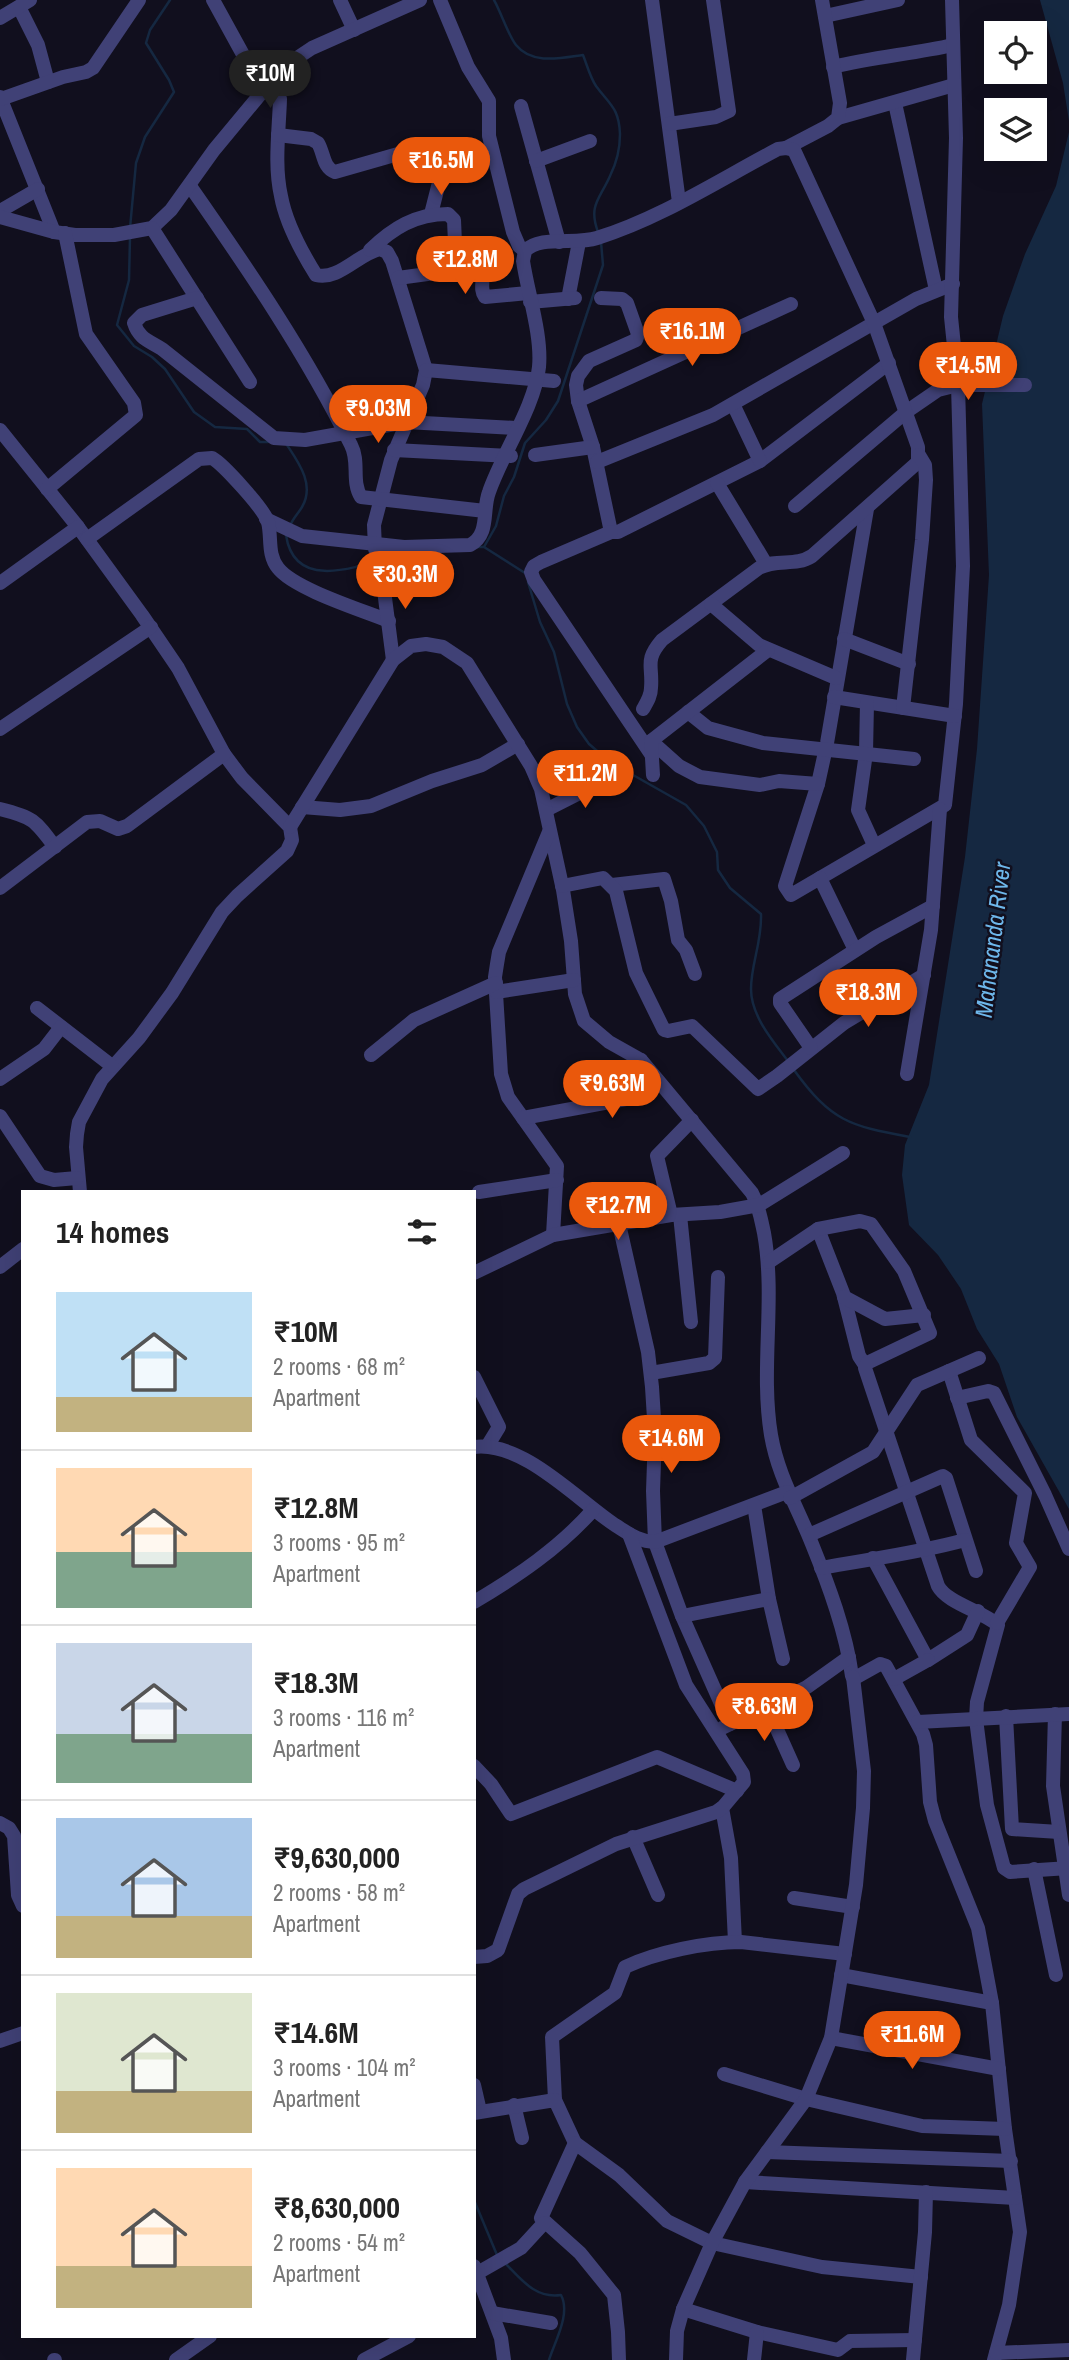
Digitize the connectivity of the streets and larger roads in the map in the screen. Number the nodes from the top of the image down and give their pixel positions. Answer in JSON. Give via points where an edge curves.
{"nodes":[{"id":1,"x":139,"y":0,"type":"edge"},
{"id":2,"x":213,"y":0,"type":"edge"},
{"id":3,"x":340,"y":0,"type":"edge"},
{"id":4,"x":420,"y":0,"type":"edge"},
{"id":5,"x":440,"y":0,"type":"edge"},
{"id":6,"x":652,"y":0,"type":"edge"},
{"id":7,"x":713,"y":0,"type":"edge"},
{"id":8,"x":822,"y":0,"type":"edge"},
{"id":9,"x":898,"y":0,"type":"edge"},
{"id":10,"x":952,"y":0,"type":"edge"},
{"id":11,"x":24,"y":3,"type":"edge"},
{"id":12,"x":825,"y":16,"type":"junction"},
{"id":13,"x":0,"y":18,"type":"edge"},
{"id":14,"x":354,"y":30,"type":"junction"},
{"id":15,"x":953,"y":45,"type":"junction"},
{"id":16,"x":833,"y":67,"type":"junction"},
{"id":17,"x":48,"y":82,"type":"junction"},
{"id":18,"x":954,"y":85,"type":"junction"},
{"id":19,"x":266,"y":87,"type":"junction"},
{"id":20,"x":0,"y":98,"type":"edge"},
{"id":21,"x":895,"y":103,"type":"junction"},
{"id":22,"x":521,"y":107,"type":"dead end"},
{"id":23,"x":838,"y":118,"type":"junction"},
{"id":24,"x":669,"y":124,"type":"junction"},
{"id":25,"x":278,"y":135,"type":"junction"},
{"id":26,"x":590,"y":141,"type":"dead end"},
{"id":27,"x":786,"y":148,"type":"junction"},
{"id":28,"x":536,"y":161,"type":"junction"},
{"id":29,"x":190,"y":186,"type":"junction"},
{"id":30,"x":38,"y":189,"type":"junction"},
{"id":31,"x":679,"y":202,"type":"junction"},
{"id":32,"x":0,"y":211,"type":"edge"},
{"id":33,"x":431,"y":214,"type":"junction"},
{"id":34,"x":0,"y":217,"type":"edge"},
{"id":35,"x":148,"y":230,"type":"junction"},
{"id":36,"x":59,"y":232,"type":"junction"},
{"id":37,"x":559,"y":242,"type":"junction"},
{"id":38,"x":583,"y":242,"type":"junction"},
{"id":39,"x":369,"y":251,"type":"junction"},
{"id":40,"x":524,"y":251,"type":"junction"},
{"id":41,"x":468,"y":267,"type":"junction"},
{"id":42,"x":398,"y":278,"type":"junction"},
{"id":43,"x":953,"y":284,"type":"junction"},
{"id":44,"x":936,"y":290,"type":"junction"},
{"id":45,"x":529,"y":297,"type":"junction"},
{"id":46,"x":197,"y":298,"type":"junction"},
{"id":47,"x":601,"y":298,"type":"dead end"},
{"id":48,"x":791,"y":304,"type":"dead end"},
{"id":49,"x":874,"y":323,"type":"junction"},
{"id":50,"x":889,"y":363,"type":"junction"},
{"id":51,"x":426,"y":370,"type":"junction"},
{"id":52,"x":537,"y":381,"type":"junction"},
{"id":53,"x":554,"y":381,"type":"dead end"},
{"id":54,"x":250,"y":382,"type":"dead end"},
{"id":55,"x":958,"y":385,"type":"junction"},
{"id":56,"x":1025,"y":385,"type":"dead end"},
{"id":57,"x":578,"y":401,"type":"junction"},
{"id":58,"x":733,"y":404,"type":"junction"},
{"id":59,"x":906,"y":412,"type":"junction"},
{"id":60,"x":406,"y":422,"type":"junction"},
{"id":61,"x":516,"y":428,"type":"junction"},
{"id":62,"x":0,"y":430,"type":"edge"},
{"id":63,"x":345,"y":433,"type":"junction"},
{"id":64,"x":5,"y":446,"type":"edge"},
{"id":65,"x":593,"y":447,"type":"junction"},
{"id":66,"x":394,"y":450,"type":"junction"},
{"id":67,"x":535,"y":455,"type":"dead end"},
{"id":68,"x":919,"y":455,"type":"junction"},
{"id":69,"x":508,"y":456,"type":"junction"},
{"id":70,"x":760,"y":461,"type":"junction"},
{"id":71,"x":597,"y":462,"type":"junction"},
{"id":72,"x":717,"y":483,"type":"junction"},
{"id":73,"x":47,"y":489,"type":"junction"},
{"id":74,"x":379,"y":500,"type":"junction"},
{"id":75,"x":795,"y":506,"type":"dead end"},
{"id":76,"x":867,"y":509,"type":"junction"},
{"id":77,"x":485,"y":511,"type":"junction"},
{"id":78,"x":267,"y":519,"type":"junction"},
{"id":79,"x":78,"y":527,"type":"junction"},
{"id":80,"x":611,"y":532,"type":"junction"},
{"id":81,"x":87,"y":539,"type":"junction"},
{"id":82,"x":374,"y":546,"type":"junction"},
{"id":83,"x":766,"y":564,"type":"junction"},
{"id":84,"x":381,"y":567,"type":"dead end"},
{"id":85,"x":0,"y":583,"type":"edge"},
{"id":86,"x":712,"y":604,"type":"junction"},
{"id":87,"x":389,"y":621,"type":"junction"},
{"id":88,"x":151,"y":627,"type":"junction"},
{"id":89,"x":844,"y":639,"type":"junction"},
{"id":90,"x":768,"y":650,"type":"junction"},
{"id":91,"x":393,"y":660,"type":"junction"},
{"id":92,"x":909,"y":664,"type":"junction"},
{"id":93,"x":836,"y":678,"type":"junction"},
{"id":94,"x":834,"y":697,"type":"junction"},
{"id":95,"x":867,"y":703,"type":"junction"},
{"id":96,"x":903,"y":708,"type":"junction"},
{"id":97,"x":643,"y":709,"type":"dead end"},
{"id":98,"x":688,"y":712,"type":"junction"},
{"id":99,"x":955,"y":716,"type":"junction"},
{"id":100,"x":0,"y":729,"type":"edge"},
{"id":101,"x":517,"y":744,"type":"junction"},
{"id":102,"x":651,"y":748,"type":"junction"},
{"id":103,"x":825,"y":749,"type":"junction"},
{"id":104,"x":866,"y":753,"type":"junction"},
{"id":105,"x":224,"y":754,"type":"junction"},
{"id":106,"x":914,"y":759,"type":"dead end"},
{"id":107,"x":653,"y":775,"type":"dead end"},
{"id":108,"x":609,"y":778,"type":"dead end"},
{"id":109,"x":818,"y":784,"type":"junction"},
{"id":110,"x":302,"y":807,"type":"junction"},
{"id":111,"x":0,"y":809,"type":"edge"},
{"id":112,"x":940,"y":809,"type":"junction"},
{"id":113,"x":545,"y":810,"type":"junction"},
{"id":114,"x":290,"y":827,"type":"junction"},
{"id":115,"x":549,"y":832,"type":"junction"},
{"id":116,"x":874,"y":845,"type":"junction"},
{"id":117,"x":55,"y":847,"type":"junction"},
{"id":118,"x":820,"y":878,"type":"junction"},
{"id":119,"x":612,"y":885,"type":"junction"},
{"id":120,"x":562,"y":886,"type":"junction"},
{"id":121,"x":0,"y":888,"type":"edge"},
{"id":122,"x":933,"y":906,"type":"junction"},
{"id":123,"x":855,"y":950,"type":"junction"},
{"id":124,"x":695,"y":974,"type":"dead end"},
{"id":125,"x":924,"y":975,"type":"junction"},
{"id":126,"x":574,"y":980,"type":"junction"},
{"id":127,"x":496,"y":987,"type":"junction"},
{"id":128,"x":37,"y":1008,"type":"dead end"},
{"id":129,"x":61,"y":1027,"type":"junction"},
{"id":130,"x":811,"y":1048,"type":"junction"},
{"id":131,"x":371,"y":1055,"type":"dead end"},
{"id":132,"x":641,"y":1059,"type":"junction"},
{"id":133,"x":111,"y":1066,"type":"junction"},
{"id":134,"x":907,"y":1074,"type":"dead end"},
{"id":135,"x":0,"y":1079,"type":"edge"},
{"id":136,"x":0,"y":1116,"type":"edge"},
{"id":137,"x":523,"y":1118,"type":"junction"},
{"id":138,"x":692,"y":1120,"type":"junction"},
{"id":139,"x":843,"y":1153,"type":"dead end"},
{"id":140,"x":557,"y":1180,"type":"junction"},
{"id":141,"x":79,"y":1185,"type":"edge"},
{"id":142,"x":479,"y":1192,"type":"dead end"},
{"id":143,"x":759,"y":1205,"type":"junction"},
{"id":144,"x":676,"y":1215,"type":"junction"},
{"id":145,"x":619,"y":1224,"type":"junction"},
{"id":146,"x":818,"y":1229,"type":"junction"},
{"id":147,"x":553,"y":1235,"type":"junction"},
{"id":148,"x":21,"y":1251,"type":"edge"},
{"id":149,"x":769,"y":1262,"type":"junction"},
{"id":150,"x":0,"y":1267,"type":"edge"},
{"id":151,"x":476,"y":1272,"type":"edge"},
{"id":152,"x":718,"y":1276,"type":"dead end"},
{"id":153,"x":844,"y":1297,"type":"junction"},
{"id":154,"x":924,"y":1315,"type":"junction"},
{"id":155,"x":691,"y":1322,"type":"dead end"},
{"id":156,"x":979,"y":1358,"type":"dead end"},
{"id":157,"x":865,"y":1365,"type":"junction"},
{"id":158,"x":948,"y":1371,"type":"junction"},
{"id":159,"x":650,"y":1373,"type":"junction"},
{"id":160,"x":476,"y":1381,"type":"edge"},
{"id":161,"x":957,"y":1398,"type":"junction"},
{"id":162,"x":885,"y":1435,"type":"junction"},
{"id":163,"x":481,"y":1446,"type":"edge"},
{"id":164,"x":907,"y":1491,"type":"junction"},
{"id":165,"x":789,"y":1495,"type":"junction"},
{"id":166,"x":754,"y":1505,"type":"junction"},
{"id":167,"x":593,"y":1510,"type":"junction"},
{"id":168,"x":629,"y":1534,"type":"junction"},
{"id":169,"x":809,"y":1535,"type":"junction"},
{"id":170,"x":965,"y":1540,"type":"junction"},
{"id":171,"x":655,"y":1542,"type":"junction"},
{"id":172,"x":1069,"y":1549,"type":"edge"},
{"id":173,"x":925,"y":1552,"type":"junction"},
{"id":174,"x":873,"y":1558,"type":"junction"},
{"id":175,"x":821,"y":1569,"type":"junction"},
{"id":176,"x":976,"y":1571,"type":"dead end"},
{"id":177,"x":769,"y":1599,"type":"junction"},
{"id":178,"x":476,"y":1601,"type":"edge"},
{"id":179,"x":978,"y":1611,"type":"junction"},
{"id":180,"x":682,"y":1616,"type":"junction"},
{"id":181,"x":997,"y":1623,"type":"junction"},
{"id":182,"x":849,"y":1657,"type":"junction"},
{"id":183,"x":783,"y":1659,"type":"dead end"},
{"id":184,"x":928,"y":1660,"type":"junction"},
{"id":185,"x":853,"y":1677,"type":"junction"},
{"id":186,"x":894,"y":1679,"type":"junction"},
{"id":187,"x":767,"y":1707,"type":"junction"},
{"id":188,"x":1062,"y":1714,"type":"edge"},
{"id":189,"x":1006,"y":1716,"type":"junction"},
{"id":190,"x":976,"y":1719,"type":"junction"},
{"id":191,"x":918,"y":1722,"type":"junction"},
{"id":192,"x":730,"y":1724,"type":"junction"},
{"id":193,"x":715,"y":1732,"type":"junction"},
{"id":194,"x":793,"y":1765,"type":"dead end"},
{"id":195,"x":476,"y":1768,"type":"edge"},
{"id":196,"x":737,"y":1791,"type":"junction"},
{"id":197,"x":723,"y":1808,"type":"junction"},
{"id":198,"x":0,"y":1823,"type":"edge"},
{"id":199,"x":1059,"y":1832,"type":"junction"},
{"id":200,"x":634,"y":1837,"type":"junction"},
{"id":201,"x":1067,"y":1868,"type":"edge"},
{"id":202,"x":1034,"y":1869,"type":"junction"},
{"id":203,"x":658,"y":1895,"type":"dead end"},
{"id":204,"x":1069,"y":1895,"type":"edge"},
{"id":205,"x":794,"y":1898,"type":"dead end"},
{"id":206,"x":21,"y":1902,"type":"edge"},
{"id":207,"x":853,"y":1907,"type":"junction"},
{"id":208,"x":735,"y":1942,"type":"junction"},
{"id":209,"x":845,"y":1954,"type":"junction"},
{"id":210,"x":476,"y":1957,"type":"edge"},
{"id":211,"x":841,"y":1976,"type":"junction"},
{"id":212,"x":1056,"y":1976,"type":"dead end"},
{"id":213,"x":992,"y":2003,"type":"junction"},
{"id":214,"x":21,"y":2034,"type":"edge"},
{"id":215,"x":831,"y":2038,"type":"junction"},
{"id":216,"x":0,"y":2041,"type":"edge"},
{"id":217,"x":999,"y":2069,"type":"junction"},
{"id":218,"x":724,"y":2074,"type":"dead end"},
{"id":219,"x":806,"y":2099,"type":"junction"},
{"id":220,"x":555,"y":2100,"type":"junction"},
{"id":221,"x":514,"y":2105,"type":"junction"},
{"id":222,"x":477,"y":2112,"type":"edge"},
{"id":223,"x":1005,"y":2129,"type":"junction"},
{"id":224,"x":522,"y":2138,"type":"dead end"},
{"id":225,"x":575,"y":2143,"type":"junction"},
{"id":226,"x":767,"y":2152,"type":"junction"},
{"id":227,"x":1011,"y":2161,"type":"junction"},
{"id":228,"x":745,"y":2182,"type":"junction"},
{"id":229,"x":926,"y":2192,"type":"junction"},
{"id":230,"x":1015,"y":2198,"type":"junction"},
{"id":231,"x":544,"y":2222,"type":"junction"},
{"id":232,"x":712,"y":2243,"type":"junction"},
{"id":233,"x":476,"y":2270,"type":"edge"},
{"id":234,"x":476,"y":2273,"type":"edge"},
{"id":235,"x":920,"y":2277,"type":"junction"},
{"id":236,"x":683,"y":2309,"type":"junction"},
{"id":237,"x":492,"y":2313,"type":"junction"},
{"id":238,"x":551,"y":2323,"type":"dead end"},
{"id":239,"x":757,"y":2332,"type":"junction"},
{"id":240,"x":207,"y":2338,"type":"edge"},
{"id":241,"x":405,"y":2338,"type":"edge"},
{"id":242,"x":915,"y":2340,"type":"junction"},
{"id":243,"x":1069,"y":2350,"type":"edge"},
{"id":244,"x":995,"y":2357,"type":"edge"},
{"id":245,"x":176,"y":2360,"type":"edge"},
{"id":246,"x":364,"y":2360,"type":"edge"},
{"id":247,"x":505,"y":2360,"type":"edge"},
{"id":248,"x":619,"y":2360,"type":"edge"},
{"id":249,"x":676,"y":2360,"type":"edge"},
{"id":250,"x":754,"y":2360,"type":"edge"},
{"id":251,"x":913,"y":2360,"type":"edge"}],
"edges":[{"from":1,"to":17,"type":"street","via":[[93,68]]},
{"from":2,"to":19,"type":"street"},
{"from":3,"to":14,"type":"street"},
{"from":4,"to":14,"type":"street"},
{"from":5,"to":40,"type":"street","via":[[468,67],[489,102],[489,136],[516,239]]},
{"from":6,"to":24,"type":"street"},
{"from":7,"to":24,"type":"street","via":[[729,111]]},
{"from":8,"to":12,"type":"street"},
{"from":9,"to":12,"type":"street"},
{"from":10,"to":15,"type":"street"},
{"from":11,"to":13,"type":"street"},
{"from":11,"to":17,"type":"street"},
{"from":12,"to":16,"type":"street"},
{"from":14,"to":19,"type":"street","via":[[295,57]]},
{"from":15,"to":16,"type":"street"},
{"from":15,"to":18,"type":"street"},
{"from":16,"to":23,"type":"street"},
{"from":17,"to":20,"type":"street"},
{"from":18,"to":21,"type":"street"},
{"from":18,"to":43,"type":"street"},
{"from":19,"to":25,"type":"street","via":[[277,90],[280,99]]},
{"from":19,"to":29,"type":"street"},
{"from":20,"to":30,"type":"street"},
{"from":21,"to":23,"type":"street"},
{"from":21,"to":44,"type":"street"},
{"from":22,"to":28,"type":"street"},
{"from":23,"to":27,"type":"street"},
{"from":24,"to":31,"type":"street"},
{"from":25,"to":33,"type":"street","via":[[318,143],[326,166],[335,172],[398,155],[443,154]]},
{"from":25,"to":39,"type":"street","via":[[284,209],[316,275],[324,278],[336,273]]},
{"from":26,"to":28,"type":"street"},
{"from":27,"to":31,"type":"street"},
{"from":27,"to":49,"type":"street","via":[[799,158]]},
{"from":28,"to":37,"type":"street"},
{"from":29,"to":35,"type":"street","via":[[171,211]]},
{"from":29,"to":63,"type":"street","via":[[316,379]]},
{"from":30,"to":32,"type":"street"},
{"from":30,"to":36,"type":"street"},
{"from":31,"to":38,"type":"street"},
{"from":33,"to":39,"type":"street","via":[[395,228]]},
{"from":33,"to":41,"type":"street","via":[[453,216],[455,243],[468,255]]},
{"from":34,"to":36,"type":"street"},
{"from":35,"to":36,"type":"street","via":[[114,235]]},
{"from":35,"to":46,"type":"street"},
{"from":36,"to":73,"type":"street","via":[[86,334],[134,403],[136,415]]},
{"from":37,"to":38,"type":"street"},
{"from":37,"to":40,"type":"street","via":[[536,243]]},
{"from":38,"to":45,"type":"street","via":[[572,298]]},
{"from":39,"to":42,"type":"street","via":[[387,252]]},
{"from":40,"to":45,"type":"street"},
{"from":41,"to":42,"type":"street"},
{"from":41,"to":45,"type":"street","via":[[482,270],[485,297]]},
{"from":42,"to":51,"type":"street"},
{"from":43,"to":44,"type":"street"},
{"from":43,"to":55,"type":"street","via":[[951,317]]},
{"from":44,"to":49,"type":"street"},
{"from":45,"to":52,"type":"street","via":[[539,351]]},
{"from":46,"to":54,"type":"street"},
{"from":46,"to":63,"type":"street","via":[[137,318],[134,323],[139,334],[274,438],[305,440]]},
{"from":47,"to":57,"type":"street","via":[[627,303],[638,334],[636,340],[589,361],[573,384]]},
{"from":48,"to":57,"type":"street"},
{"from":49,"to":50,"type":"street"},
{"from":49,"to":58,"type":"street"},
{"from":50,"to":59,"type":"street"},
{"from":50,"to":70,"type":"street"},
{"from":51,"to":52,"type":"street"},
{"from":51,"to":60,"type":"street"},
{"from":52,"to":53,"type":"street"},
{"from":52,"to":61,"type":"street"},
{"from":55,"to":56,"type":"street"},
{"from":55,"to":59,"type":"street","via":[[938,390]]},
{"from":55,"to":99,"type":"street","via":[[963,566]]},
{"from":57,"to":65,"type":"street"},
{"from":58,"to":70,"type":"street"},
{"from":58,"to":71,"type":"street"},
{"from":59,"to":68,"type":"street"},
{"from":59,"to":75,"type":"street"},
{"from":60,"to":61,"type":"street"},
{"from":60,"to":63,"type":"street"},
{"from":60,"to":66,"type":"street"},
{"from":61,"to":69,"type":"street"},
{"from":62,"to":64,"type":"street"},
{"from":63,"to":74,"type":"street","via":[[356,456],[357,491],[361,497]]},
{"from":64,"to":73,"type":"street"},
{"from":65,"to":67,"type":"street"},
{"from":65,"to":71,"type":"street"},
{"from":66,"to":69,"type":"street"},
{"from":66,"to":74,"type":"street"},
{"from":68,"to":76,"type":"street","via":[[914,467]]},
{"from":68,"to":92,"type":"street","via":[[926,480]]},
{"from":69,"to":77,"type":"street","via":[[488,494]]},
{"from":70,"to":72,"type":"street"},
{"from":71,"to":80,"type":"street"},
{"from":72,"to":80,"type":"street"},
{"from":72,"to":83,"type":"street"},
{"from":73,"to":79,"type":"street"},
{"from":74,"to":77,"type":"street"},
{"from":74,"to":82,"type":"street"},
{"from":76,"to":83,"type":"street","via":[[804,561]]},
{"from":76,"to":89,"type":"street"},
{"from":77,"to":82,"type":"street","via":[[483,533],[470,545]]},
{"from":78,"to":81,"type":"street","via":[[217,460],[206,457]]},
{"from":78,"to":82,"type":"street","via":[[289,531]]},
{"from":78,"to":87,"type":"street","via":[[273,562],[280,571],[301,585]]},
{"from":79,"to":81,"type":"street"},
{"from":79,"to":85,"type":"street"},
{"from":80,"to":102,"type":"street","via":[[541,562],[531,572]]},
{"from":81,"to":88,"type":"street"},
{"from":83,"to":86,"type":"street"},
{"from":84,"to":87,"type":"street"},
{"from":86,"to":90,"type":"street"},
{"from":86,"to":97,"type":"street","via":[[654,649],[649,663],[651,691]]},
{"from":87,"to":91,"type":"street"},
{"from":88,"to":100,"type":"street"},
{"from":88,"to":105,"type":"street"},
{"from":89,"to":92,"type":"street"},
{"from":89,"to":93,"type":"street"},
{"from":90,"to":93,"type":"street"},
{"from":90,"to":98,"type":"street"},
{"from":91,"to":101,"type":"street","via":[[411,646],[426,644],[454,653],[467,663]]},
{"from":91,"to":110,"type":"street"},
{"from":92,"to":96,"type":"street"},
{"from":93,"to":94,"type":"street"},
{"from":94,"to":95,"type":"street"},
{"from":94,"to":103,"type":"street"},
{"from":95,"to":96,"type":"street"},
{"from":95,"to":104,"type":"street"},
{"from":96,"to":99,"type":"street"},
{"from":98,"to":102,"type":"street"},
{"from":98,"to":103,"type":"street","via":[[712,729],[763,743]]},
{"from":99,"to":112,"type":"street"},
{"from":101,"to":110,"type":"street","via":[[482,765],[371,806],[340,810]]},
{"from":101,"to":113,"type":"street","via":[[538,779]]},
{"from":102,"to":107,"type":"street"},
{"from":102,"to":109,"type":"street","via":[[700,777],[760,785],[776,780]]},
{"from":103,"to":104,"type":"street"},
{"from":103,"to":109,"type":"street"},
{"from":104,"to":106,"type":"street"},
{"from":104,"to":116,"type":"street","via":[[858,810]]},
{"from":105,"to":114,"type":"street"},
{"from":105,"to":117,"type":"street","via":[[127,826],[118,829],[87,822]]},
{"from":108,"to":113,"type":"street"},
{"from":109,"to":118,"type":"street","via":[[785,887],[792,895]]},
{"from":110,"to":114,"type":"street"},
{"from":111,"to":117,"type":"street","via":[[30,817]]},
{"from":112,"to":116,"type":"street"},
{"from":112,"to":122,"type":"street"},
{"from":113,"to":115,"type":"street"},
{"from":114,"to":133,"type":"street","via":[[292,840],[286,851],[222,912],[159,1011]]},
{"from":115,"to":120,"type":"street"},
{"from":115,"to":127,"type":"street","via":[[499,952]]},
{"from":116,"to":118,"type":"street"},
{"from":117,"to":121,"type":"street"},
{"from":118,"to":123,"type":"street"},
{"from":119,"to":120,"type":"street","via":[[601,878]]},
{"from":119,"to":124,"type":"street","via":[[664,879],[678,940]]},
{"from":119,"to":130,"type":"street","via":[[637,977],[664,1030],[692,1026],[758,1089]]},
{"from":120,"to":126,"type":"street"},
{"from":122,"to":123,"type":"street"},
{"from":122,"to":125,"type":"street"},
{"from":123,"to":130,"type":"street","via":[[779,1000]]},
{"from":125,"to":130,"type":"street"},
{"from":125,"to":134,"type":"street"},
{"from":126,"to":127,"type":"street"},
{"from":126,"to":132,"type":"street","via":[[584,1021],[609,1042]]},
{"from":127,"to":131,"type":"street","via":[[414,1020]]},
{"from":127,"to":137,"type":"street","via":[[501,1074],[508,1097]]},
{"from":128,"to":129,"type":"street"},
{"from":129,"to":133,"type":"street"},
{"from":129,"to":135,"type":"street","via":[[44,1049]]},
{"from":132,"to":137,"type":"street","via":[[631,1098]]},
{"from":132,"to":138,"type":"street"},
{"from":133,"to":141,"type":"street","via":[[79,1122],[75,1147]]},
{"from":136,"to":141,"type":"street","via":[[40,1177]]},
{"from":137,"to":140,"type":"street","via":[[554,1159]]},
{"from":138,"to":143,"type":"street"},
{"from":138,"to":144,"type":"street","via":[[657,1156]]},
{"from":139,"to":143,"type":"street"},
{"from":140,"to":142,"type":"street"},
{"from":140,"to":147,"type":"street"},
{"from":143,"to":144,"type":"street"},
{"from":143,"to":149,"type":"street"},
{"from":144,"to":145,"type":"street"},
{"from":144,"to":155,"type":"street"},
{"from":145,"to":147,"type":"street"},
{"from":145,"to":159,"type":"street"},
{"from":146,"to":149,"type":"street"},
{"from":146,"to":153,"type":"street"},
{"from":146,"to":154,"type":"street","via":[[860,1221],[871,1224],[904,1271]]},
{"from":147,"to":151,"type":"street"},
{"from":148,"to":150,"type":"street"},
{"from":149,"to":165,"type":"street","via":[[767,1411]]},
{"from":152,"to":159,"type":"street","via":[[715,1358],[709,1363]]},
{"from":153,"to":154,"type":"street","via":[[885,1320]]},
{"from":153,"to":157,"type":"street"},
{"from":154,"to":157,"type":"street","via":[[929,1335]]},
{"from":156,"to":158,"type":"street"},
{"from":157,"to":162,"type":"street"},
{"from":158,"to":161,"type":"street"},
{"from":158,"to":162,"type":"street","via":[[917,1385]]},
{"from":159,"to":171,"type":"street"},
{"from":160,"to":163,"type":"street","via":[[499,1427]]},
{"from":161,"to":172,"type":"street","via":[[993,1393]]},
{"from":161,"to":181,"type":"street","via":[[971,1440],[1025,1493],[1016,1543],[1030,1567]]},
{"from":162,"to":164,"type":"street"},
{"from":162,"to":165,"type":"street","via":[[870,1455]]},
{"from":163,"to":167,"type":"street","via":[[516,1455],[541,1469]]},
{"from":164,"to":169,"type":"street"},
{"from":164,"to":170,"type":"street","via":[[945,1477]]},
{"from":164,"to":173,"type":"street"},
{"from":165,"to":166,"type":"street"},
{"from":165,"to":169,"type":"street"},
{"from":166,"to":171,"type":"street"},
{"from":166,"to":177,"type":"street"},
{"from":167,"to":168,"type":"street"},
{"from":167,"to":178,"type":"street","via":[[573,1533],[512,1580]]},
{"from":168,"to":171,"type":"street"},
{"from":168,"to":193,"type":"street","via":[[686,1685]]},
{"from":169,"to":175,"type":"street"},
{"from":170,"to":173,"type":"street"},
{"from":170,"to":176,"type":"street"},
{"from":171,"to":180,"type":"street"},
{"from":173,"to":174,"type":"street"},
{"from":173,"to":179,"type":"street","via":[[941,1591]]},
{"from":174,"to":175,"type":"street"},
{"from":174,"to":184,"type":"street"},
{"from":175,"to":182,"type":"street"},
{"from":177,"to":180,"type":"street"},
{"from":177,"to":183,"type":"street"},
{"from":179,"to":181,"type":"street"},
{"from":179,"to":184,"type":"street","via":[[967,1635]]},
{"from":180,"to":192,"type":"street"},
{"from":181,"to":190,"type":"street"},
{"from":182,"to":185,"type":"street"},
{"from":182,"to":187,"type":"street","via":[[807,1687]]},
{"from":184,"to":186,"type":"street"},
{"from":185,"to":186,"type":"street","via":[[880,1664]]},
{"from":185,"to":207,"type":"street","via":[[864,1772]]},
{"from":186,"to":191,"type":"street"},
{"from":187,"to":192,"type":"street"},
{"from":187,"to":194,"type":"street"},
{"from":188,"to":189,"type":"street"},
{"from":188,"to":199,"type":"street","via":[[1054,1786]]},
{"from":189,"to":190,"type":"street"},
{"from":189,"to":199,"type":"street","via":[[1013,1829]]},
{"from":190,"to":191,"type":"street"},
{"from":190,"to":202,"type":"street","via":[[987,1805],[1004,1868]]},
{"from":191,"to":213,"type":"street","via":[[926,1745],[935,1821],[978,1928]]},
{"from":192,"to":193,"type":"street"},
{"from":193,"to":196,"type":"street","via":[[743,1774],[744,1782]]},
{"from":195,"to":196,"type":"street","via":[[511,1814],[655,1757]]},
{"from":196,"to":197,"type":"street"},
{"from":197,"to":200,"type":"street"},
{"from":197,"to":208,"type":"street","via":[[731,1858]]},
{"from":198,"to":206,"type":"street","via":[[14,1836]]},
{"from":199,"to":201,"type":"street"},
{"from":200,"to":203,"type":"street"},
{"from":200,"to":210,"type":"street","via":[[521,1891],[498,1950]]},
{"from":201,"to":202,"type":"street"},
{"from":201,"to":204,"type":"street"},
{"from":202,"to":212,"type":"street"},
{"from":205,"to":207,"type":"street"},
{"from":207,"to":209,"type":"street"},
{"from":208,"to":209,"type":"street"},
{"from":208,"to":220,"type":"street","via":[[625,1966],[613,1995],[552,2036]]},
{"from":209,"to":211,"type":"street"},
{"from":211,"to":213,"type":"street"},
{"from":211,"to":215,"type":"street"},
{"from":213,"to":217,"type":"street"},
{"from":214,"to":216,"type":"street"},
{"from":215,"to":217,"type":"street"},
{"from":215,"to":219,"type":"street"},
{"from":217,"to":223,"type":"street"},
{"from":218,"to":219,"type":"street"},
{"from":219,"to":223,"type":"street","via":[[922,2126]]},
{"from":219,"to":226,"type":"street"},
{"from":220,"to":221,"type":"street"},
{"from":220,"to":225,"type":"street"},
{"from":221,"to":222,"type":"street"},
{"from":221,"to":224,"type":"street"},
{"from":223,"to":227,"type":"street"},
{"from":225,"to":231,"type":"street","via":[[541,2216]]},
{"from":225,"to":232,"type":"street","via":[[619,2175],[667,2221]]},
{"from":226,"to":227,"type":"street"},
{"from":226,"to":228,"type":"street"},
{"from":227,"to":230,"type":"street"},
{"from":228,"to":229,"type":"street"},
{"from":228,"to":232,"type":"street"},
{"from":229,"to":230,"type":"street"},
{"from":229,"to":235,"type":"street"},
{"from":230,"to":244,"type":"street","via":[[1019,2240]]},
{"from":231,"to":233,"type":"street","via":[[521,2248]]},
{"from":231,"to":248,"type":"street","via":[[580,2253],[614,2295]]},
{"from":232,"to":235,"type":"street","via":[[822,2267]]},
{"from":232,"to":236,"type":"street"},
{"from":234,"to":237,"type":"street"},
{"from":235,"to":242,"type":"street"},
{"from":236,"to":239,"type":"street"},
{"from":236,"to":249,"type":"street"},
{"from":237,"to":238,"type":"street"},
{"from":237,"to":247,"type":"street"},
{"from":239,"to":242,"type":"street","via":[[838,2350],[850,2341]]},
{"from":239,"to":250,"type":"street"},
{"from":240,"to":245,"type":"street"},
{"from":241,"to":246,"type":"street"},
{"from":242,"to":251,"type":"street"},
{"from":243,"to":244,"type":"street"}]}
